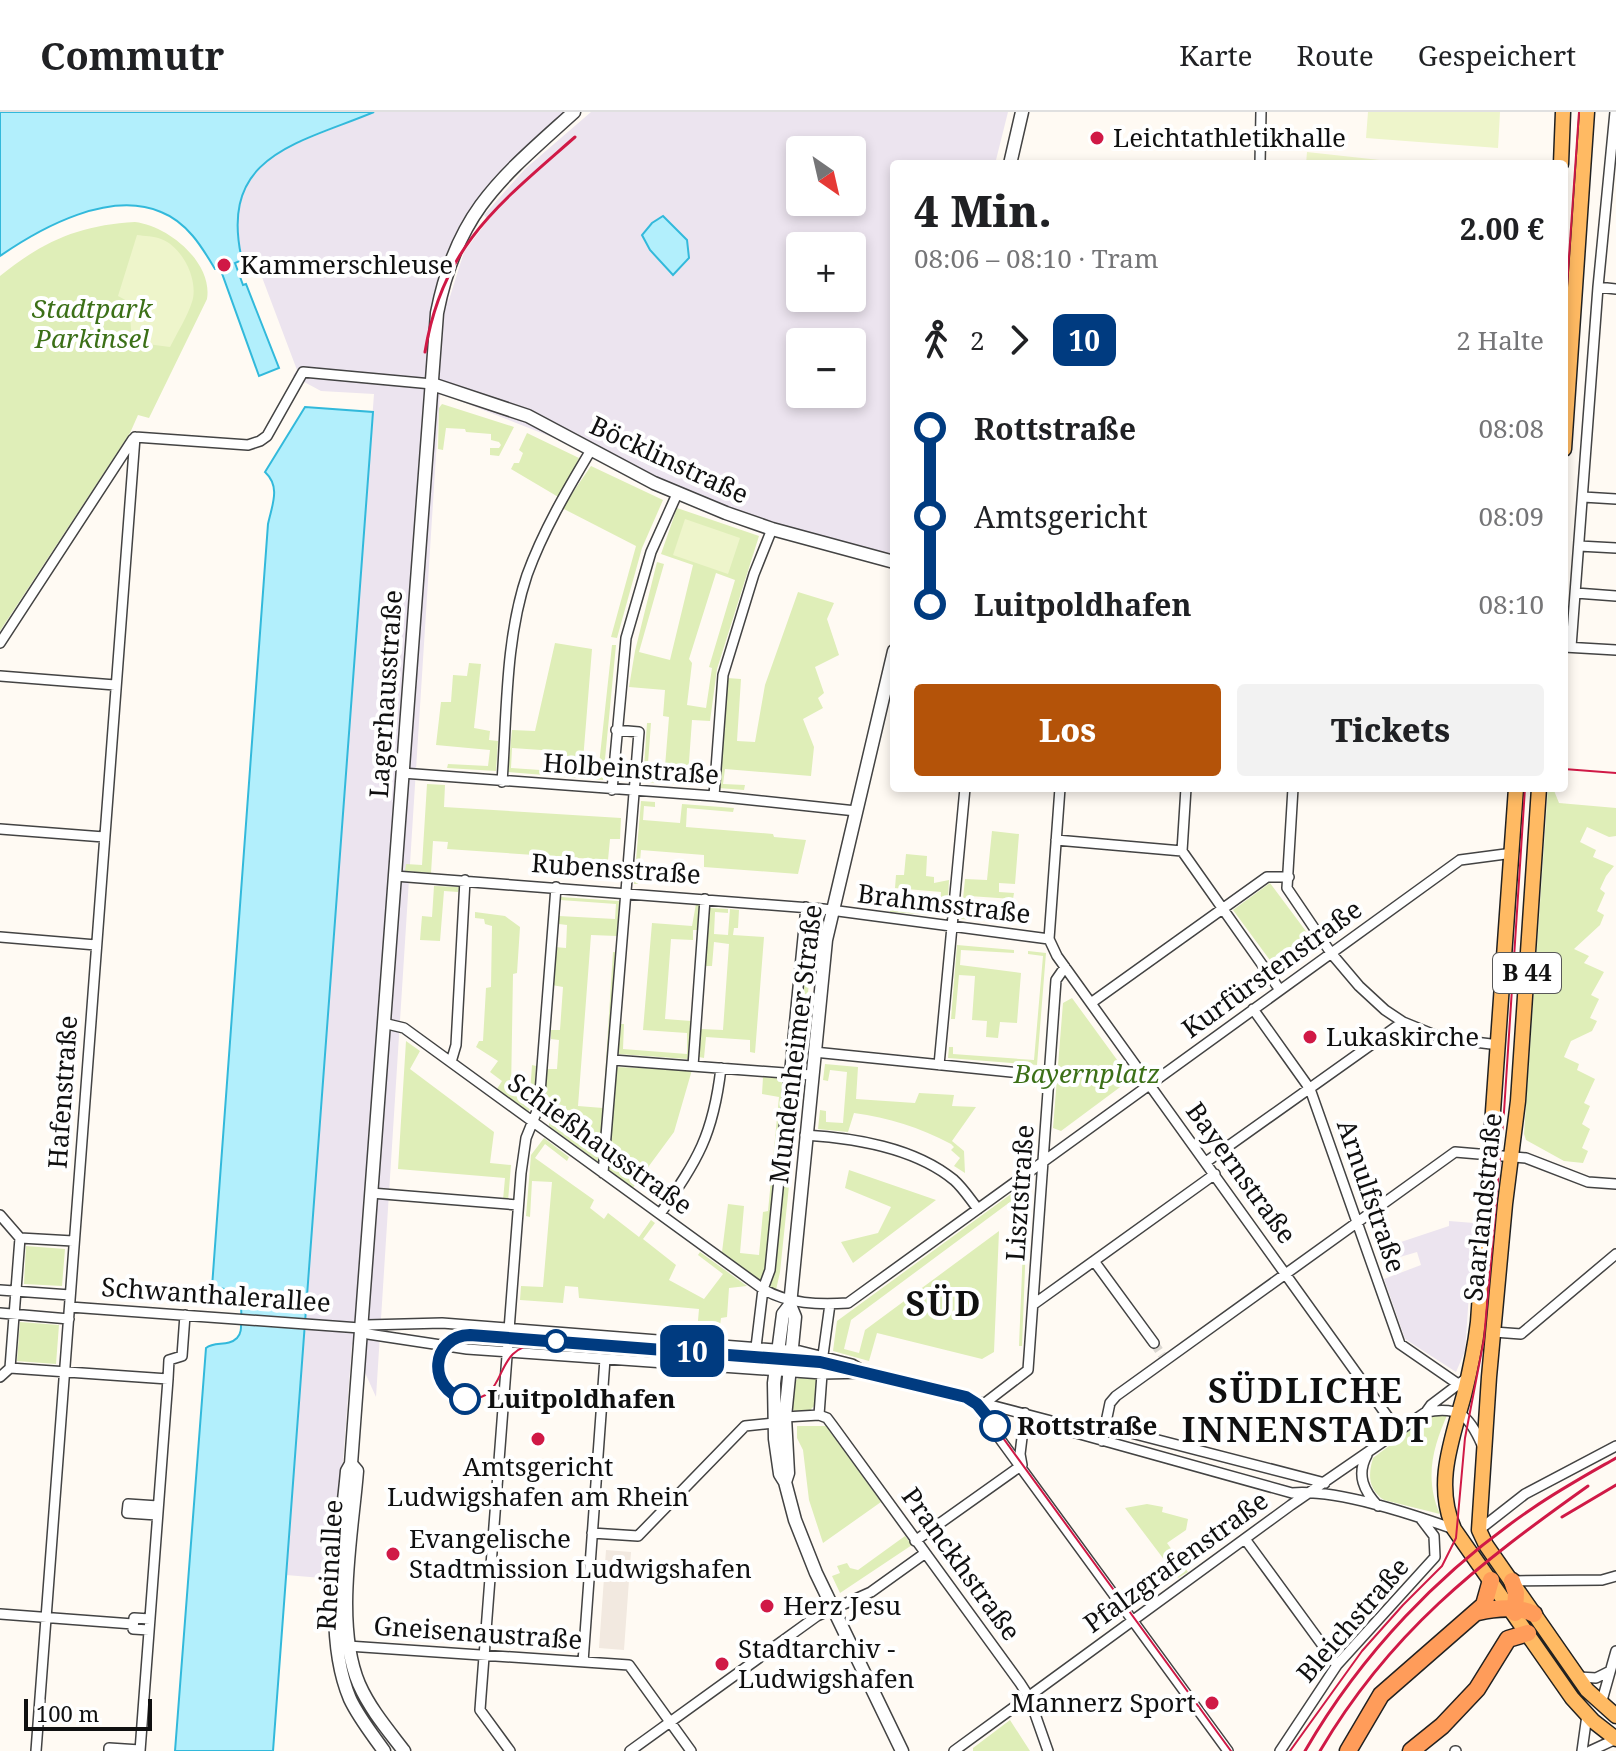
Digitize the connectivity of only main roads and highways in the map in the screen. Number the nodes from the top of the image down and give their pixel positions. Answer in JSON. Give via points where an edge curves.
{"nodes":[{"id":1,"x":1563,"y":112,"type":"edge"},
{"id":2,"x":1587,"y":112,"type":"edge"},
{"id":3,"x":1561,"y":160,"type":"edge"},
{"id":4,"x":1568,"y":390,"type":"edge"},
{"id":5,"x":1516,"y":792,"type":"edge"},
{"id":6,"x":1539,"y":792,"type":"edge"},
{"id":7,"x":1489,"y":1577,"type":"junction"},
{"id":8,"x":1512,"y":1581,"type":"junction"},
{"id":9,"x":1514,"y":1611,"type":"junction"},
{"id":10,"x":1478,"y":1612,"type":"junction"},
{"id":11,"x":1534,"y":1614,"type":"junction"},
{"id":12,"x":1528,"y":1633,"type":"junction"},
{"id":13,"x":1583,"y":1683,"type":"junction"},
{"id":14,"x":1601,"y":1704,"type":"junction"},
{"id":15,"x":1587,"y":1715,"type":"junction"},
{"id":16,"x":1616,"y":1716,"type":"edge"},
{"id":17,"x":1611,"y":1735,"type":"edge"},
{"id":18,"x":1350,"y":1748,"type":"edge"},
{"id":19,"x":1411,"y":1751,"type":"edge"}],
"edges":[{"from":1,"to":3,"type":"main road"},
{"from":2,"to":4,"type":"main road"},
{"from":5,"to":7,"type":"main road","name":"Saarlandstraße","number":"B 44","via":[[1478,1322],[1445,1478],[1454,1529]]},
{"from":6,"to":8,"type":"main road","name":"Saarlandstraße","number":"B 44","via":[[1518,1101],[1479,1530]]},
{"from":7,"to":9,"type":"main road","name":"Saarlandstraße"},
{"from":7,"to":10,"type":"highway","via":[[1488,1599]]},
{"from":8,"to":9,"type":"highway"},
{"from":8,"to":11,"type":"main road"},
{"from":9,"to":10,"type":"highway"},
{"from":9,"to":11,"type":"highway"},
{"from":9,"to":12,"type":"main road","name":"Saarlandstraße"},
{"from":10,"to":18,"type":"highway","via":[[1381,1695]]},
{"from":11,"to":13,"type":"main road"},
{"from":12,"to":15,"type":"main road","name":"Saarlandstraße"},
{"from":12,"to":19,"type":"highway","via":[[1508,1639],[1477,1689]]},
{"from":13,"to":14,"type":"main road"},
{"from":13,"to":15,"type":"main road"},
{"from":14,"to":16,"type":"main road"},
{"from":14,"to":17,"type":"main road"},
{"from":15,"to":17,"type":"main road","name":"Saarlandstraße"}]}
